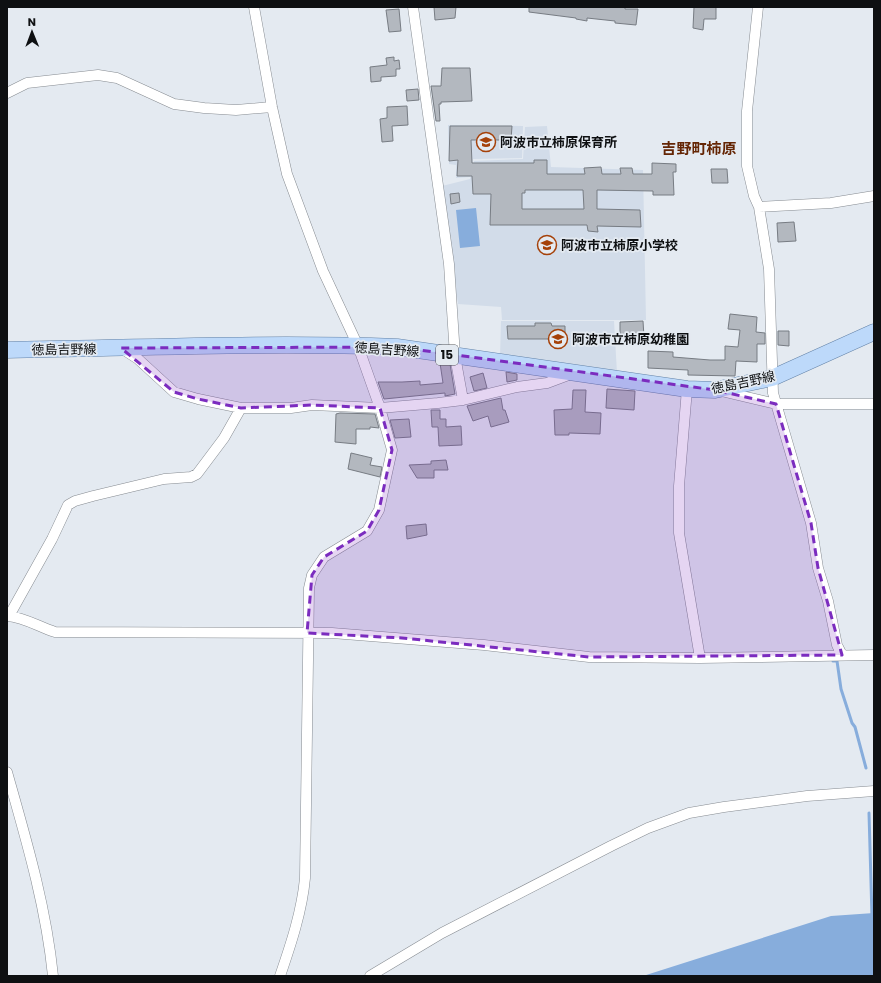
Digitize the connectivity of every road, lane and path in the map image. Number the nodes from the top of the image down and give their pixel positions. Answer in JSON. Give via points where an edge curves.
{"nodes":[{"id":1,"x":254,"y":7,"type":"edge"},
{"id":2,"x":413,"y":7,"type":"edge"},
{"id":3,"x":758,"y":7,"type":"edge"},
{"id":4,"x":7,"y":93,"type":"edge"},
{"id":5,"x":272,"y":107,"type":"junction"},
{"id":6,"x":874,"y":196,"type":"edge"},
{"id":7,"x":759,"y":207,"type":"junction"},
{"id":8,"x":874,"y":332,"type":"edge"},
{"id":9,"x":358,"y":346,"type":"junction"},
{"id":10,"x":122,"y":348,"type":"junction"},
{"id":11,"x":7,"y":350,"type":"edge"},
{"id":12,"x":455,"y":356,"type":"junction"},
{"id":13,"x":573,"y":373,"type":"junction"},
{"id":14,"x":772,"y":378,"type":"junction"},
{"id":15,"x":688,"y":389,"type":"junction"},
{"id":16,"x":715,"y":390,"type":"junction"},
{"id":17,"x":463,"y":400,"type":"junction"},
{"id":18,"x":776,"y":404,"type":"junction"},
{"id":19,"x":874,"y":404,"type":"edge"},
{"id":20,"x":241,"y":408,"type":"junction"},
{"id":21,"x":380,"y":408,"type":"junction"},
{"id":22,"x":8,"y":616,"type":"edge"},
{"id":23,"x":307,"y":632,"type":"junction"},
{"id":24,"x":842,"y":655,"type":"junction"},
{"id":25,"x":874,"y":655,"type":"edge"},
{"id":26,"x":700,"y":658,"type":"junction"},
{"id":27,"x":7,"y":772,"type":"edge"},
{"id":28,"x":874,"y":791,"type":"edge"},
{"id":29,"x":53,"y":976,"type":"edge"},
{"id":30,"x":280,"y":976,"type":"edge"},
{"id":31,"x":370,"y":976,"type":"edge"}],
"edges":[{"from":1,"to":5,"type":"street"},
{"from":2,"to":12,"type":"street","via":[[449,264]]},
{"from":3,"to":7,"type":"street","via":[[747,111],[747,166]]},
{"from":4,"to":5,"type":"street","via":[[27,83],[98,75],[117,78],[174,104],[236,110]]},
{"from":5,"to":9,"type":"street","via":[[287,174],[323,271]]},
{"from":6,"to":7,"type":"street","via":[[831,203]]},
{"from":7,"to":14,"type":"street","via":[[770,269]]},
{"from":8,"to":14,"type":"main road","name":"徳島吉野線","number":"15"},
{"from":9,"to":10,"type":"main road","name":"徳島吉野線","number":"15"},
{"from":9,"to":12,"type":"main road","name":"徳島吉野線","number":"15","via":[[397,347]]},
{"from":9,"to":21,"type":"street"},
{"from":10,"to":11,"type":"main road","name":"徳島吉野線","number":"15"},
{"from":10,"to":20,"type":"street","via":[[174,392],[198,400]]},
{"from":12,"to":13,"type":"main road","name":"徳島吉野線","number":"15"},
{"from":12,"to":17,"type":"street"},
{"from":13,"to":15,"type":"main road","name":"徳島吉野線","number":"15"},
{"from":13,"to":17,"type":"street","via":[[547,383],[517,387]]},
{"from":14,"to":16,"type":"main road","name":"徳島吉野線","number":"15"},
{"from":14,"to":18,"type":"street"},
{"from":15,"to":16,"type":"main road","name":"徳島吉野線","number":"15"},
{"from":15,"to":26,"type":"street","via":[[679,486],[679,532]]},
{"from":16,"to":18,"type":"street"},
{"from":17,"to":21,"type":"street"},
{"from":18,"to":19,"type":"street"},
{"from":18,"to":24,"type":"street","via":[[811,524],[818,568],[837,646]]},
{"from":20,"to":21,"type":"street","via":[[291,408],[312,405]]},
{"from":20,"to":22,"type":"street","via":[[224,438],[197,474],[92,496],[68,505],[52,539]]},
{"from":21,"to":23,"type":"street","via":[[392,450],[379,510],[367,531],[324,557],[312,575]]},
{"from":22,"to":23,"type":"street","via":[[25,619],[55,632]]},
{"from":23,"to":26,"type":"street","via":[[402,638],[589,657]]},
{"from":23,"to":30,"type":"street","via":[[304,896]]},
{"from":24,"to":25,"type":"street"},
{"from":24,"to":26,"type":"street"},
{"from":27,"to":29,"type":"street","via":[[36,876],[51,952]]},
{"from":28,"to":31,"type":"street","via":[[807,796],[689,813],[648,828],[442,933]]}]}
